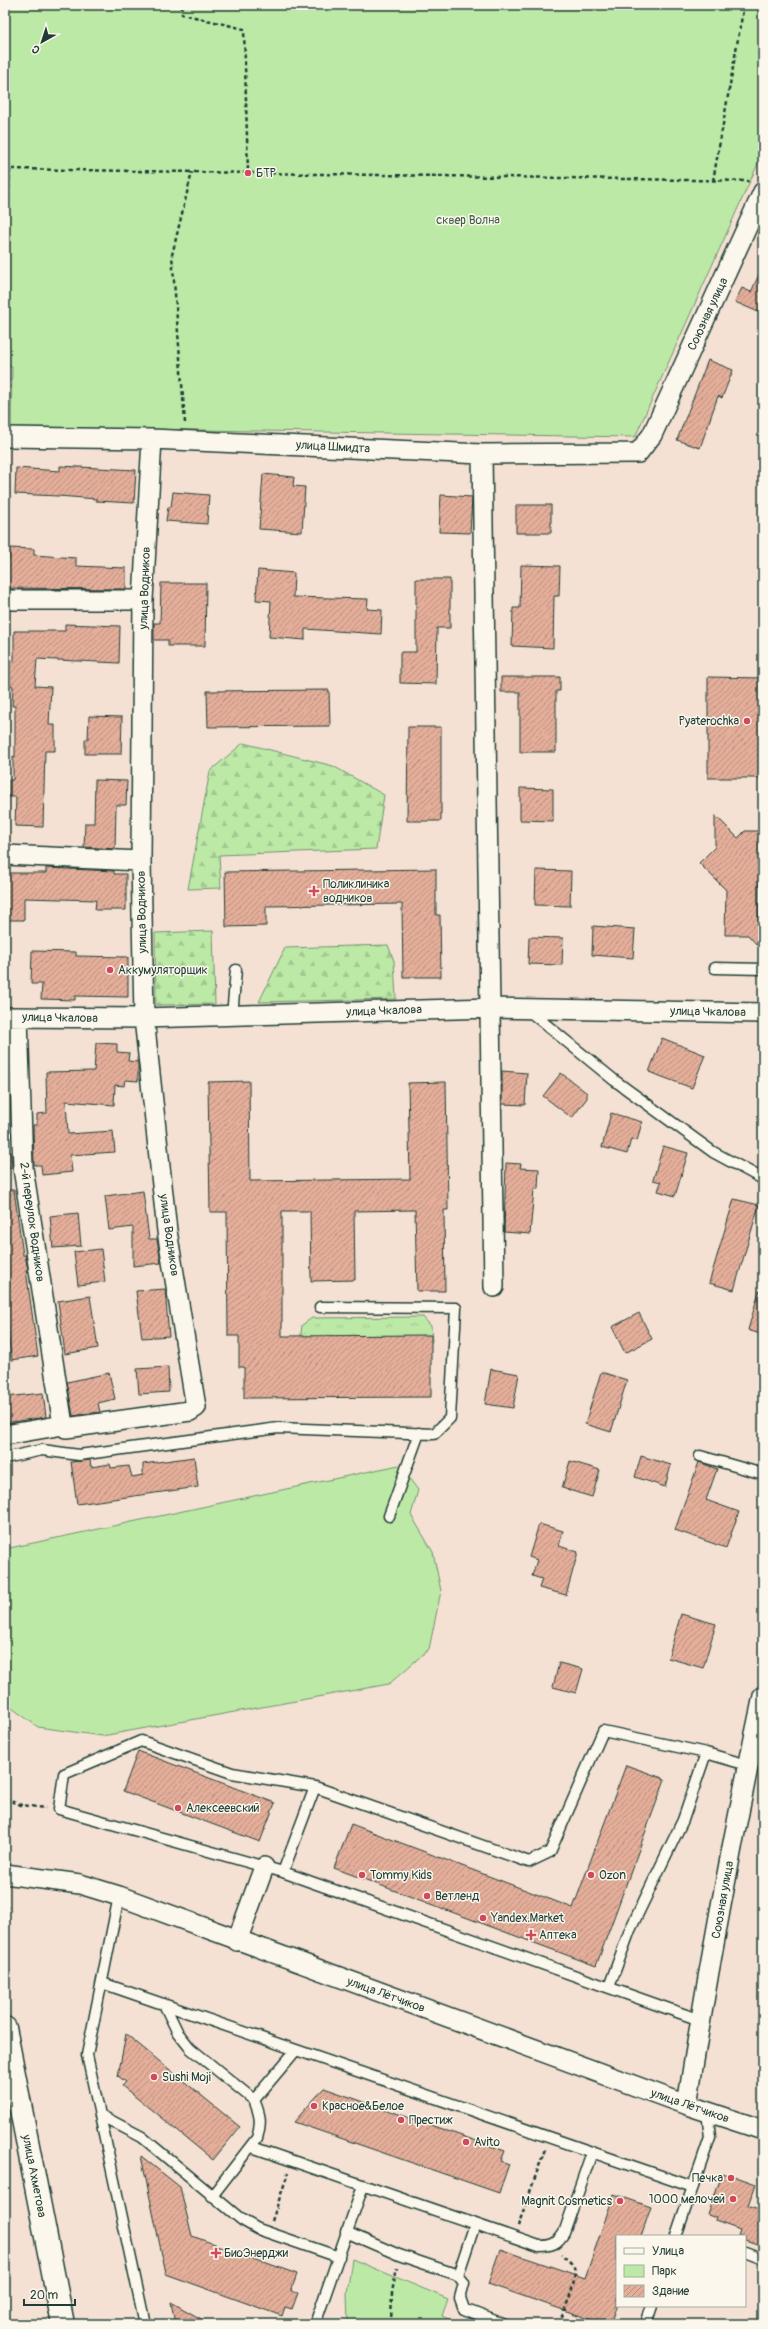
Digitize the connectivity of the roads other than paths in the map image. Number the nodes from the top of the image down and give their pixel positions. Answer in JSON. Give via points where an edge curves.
{"nodes":[{"id":1,"x":759,"y":187,"type":"edge"},
{"id":2,"x":652,"y":435,"type":"joint"},
{"id":3,"x":5,"y":437,"type":"edge"},
{"id":4,"x":152,"y":439,"type":"junction"},
{"id":5,"x":482,"y":454,"type":"junction"},
{"id":6,"x":5,"y":600,"type":"edge"},
{"id":7,"x":143,"y":600,"type":"junction"},
{"id":8,"x":5,"y":855,"type":"edge"},
{"id":9,"x":141,"y":860,"type":"junction"},
{"id":10,"x":715,"y":968,"type":"dead end"},
{"id":11,"x":236,"y":970,"type":"dead end"},
{"id":12,"x":763,"y":970,"type":"edge"},
{"id":13,"x":490,"y":1008,"type":"junction"},
{"id":14,"x":526,"y":1009,"type":"junction"},
{"id":15,"x":763,"y":1013,"type":"edge"},
{"id":16,"x":232,"y":1016,"type":"junction"},
{"id":17,"x":12,"y":1017,"type":"edge"},
{"id":18,"x":144,"y":1018,"type":"junction"},
{"id":19,"x":763,"y":1179,"type":"edge"},
{"id":20,"x":494,"y":1288,"type":"dead end"},
{"id":21,"x":320,"y":1307,"type":"dead end"},
{"id":22,"x":63,"y":1425,"type":"junction"},
{"id":23,"x":419,"y":1433,"type":"junction"},
{"id":24,"x":5,"y":1435,"type":"edge"},
{"id":25,"x":700,"y":1456,"type":"dead end"},
{"id":26,"x":5,"y":1458,"type":"edge"},
{"id":27,"x":763,"y":1474,"type":"edge"},
{"id":28,"x":389,"y":1516,"type":"dead end"},
{"id":29,"x":763,"y":1696,"type":"edge"},
{"id":30,"x":759,"y":1734,"type":"edge"},
{"id":31,"x":706,"y":1753,"type":"junction"},
{"id":32,"x":747,"y":1765,"type":"junction"},
{"id":33,"x":315,"y":1787,"type":"junction"},
{"id":34,"x":264,"y":1867,"type":"junction"},
{"id":35,"x":283,"y":1872,"type":"junction"},
{"id":36,"x":5,"y":1874,"type":"edge"},
{"id":37,"x":119,"y":1896,"type":"junction"},
{"id":38,"x":237,"y":1941,"type":"junction"},
{"id":39,"x":102,"y":1983,"type":"junction"},
{"id":40,"x":609,"y":1987,"type":"junction"},
{"id":41,"x":164,"y":2004,"type":"junction"},
{"id":42,"x":700,"y":2020,"type":"junction"},
{"id":43,"x":5,"y":2028,"type":"edge"},
{"id":44,"x":296,"y":2050,"type":"junction"},
{"id":45,"x":254,"y":2100,"type":"junction"},
{"id":46,"x":687,"y":2106,"type":"junction"},
{"id":47,"x":707,"y":2112,"type":"junction"},
{"id":48,"x":102,"y":2116,"type":"junction"},
{"id":49,"x":763,"y":2130,"type":"edge"},
{"id":50,"x":252,"y":2147,"type":"junction"},
{"id":51,"x":592,"y":2152,"type":"junction"},
{"id":52,"x":363,"y":2186,"type":"junction"},
{"id":53,"x":693,"y":2186,"type":"junction"},
{"id":54,"x":212,"y":2196,"type":"junction"},
{"id":55,"x":475,"y":2224,"type":"junction"},
{"id":56,"x":346,"y":2232,"type":"junction"},
{"id":57,"x":676,"y":2235,"type":"edge"},
{"id":58,"x":746,"y":2252,"type":"edge"},
{"id":59,"x":339,"y":2257,"type":"junction"},
{"id":60,"x":763,"y":2258,"type":"edge"},
{"id":61,"x":458,"y":2275,"type":"junction"},
{"id":62,"x":652,"y":2307,"type":"edge"},
{"id":63,"x":63,"y":2324,"type":"edge"},
{"id":64,"x":146,"y":2324,"type":"edge"},
{"id":65,"x":315,"y":2324,"type":"edge"},
{"id":66,"x":503,"y":2324,"type":"edge"},
{"id":67,"x":646,"y":2324,"type":"edge"}],
"edges":[{"from":1,"to":2,"type":"street","name":"Союзная улица"},
{"from":2,"to":5,"type":"street","name":"улица Шмидта","via":[[638,453]]},
{"from":3,"to":4,"type":"street","name":"улица Шмидта"},
{"from":4,"to":5,"type":"street","name":"улица Шмидта"},
{"from":4,"to":7,"type":"street","name":"улица Водников"},
{"from":5,"to":13,"type":"street"},
{"from":6,"to":7,"type":"street"},
{"from":7,"to":9,"type":"street","name":"улица Водников"},
{"from":8,"to":9,"type":"street"},
{"from":9,"to":18,"type":"street","name":"улица Водников"},
{"from":10,"to":12,"type":"lane"},
{"from":11,"to":16,"type":"lane"},
{"from":13,"to":14,"type":"street","name":"улица Чкалова"},
{"from":13,"to":16,"type":"street","name":"улица Чкалова"},
{"from":13,"to":20,"type":"street"},
{"from":14,"to":15,"type":"street","name":"улица Чкалова"},
{"from":14,"to":19,"type":"lane","via":[[614,1080],[713,1152]]},
{"from":16,"to":18,"type":"street","name":"улица Чкалова"},
{"from":17,"to":18,"type":"street","name":"улица Чкалова"},
{"from":17,"to":22,"type":"street","name":"2-й переулок Водников","via":[[23,1168]]},
{"from":18,"to":22,"type":"street","name":"улица Водников","via":[[167,1231],[196,1407],[190,1411],[66,1428]]},
{"from":21,"to":23,"type":"lane","via":[[456,1308],[450,1418],[434,1434]]},
{"from":22,"to":24,"type":"street"},
{"from":23,"to":26,"type":"lane","via":[[278,1428],[79,1455],[42,1450]]},
{"from":23,"to":28,"type":"lane"},
{"from":25,"to":27,"type":"lane"},
{"from":29,"to":30,"type":"street","name":"Союзная улица"},
{"from":30,"to":32,"type":"street","name":"Союзная улица"},
{"from":31,"to":32,"type":"lane"},
{"from":31,"to":33,"type":"lane","via":[[603,1731],[550,1852],[529,1862]]},
{"from":31,"to":40,"type":"lane","via":[[683,1820],[630,1930]]},
{"from":32,"to":42,"type":"street","name":"Союзная улица"},
{"from":33,"to":34,"type":"lane","via":[[232,1773],[141,1741],[64,1774],[59,1809]]},
{"from":33,"to":35,"type":"lane"},
{"from":34,"to":35,"type":"lane"},
{"from":34,"to":38,"type":"street"},
{"from":35,"to":40,"type":"lane"},
{"from":36,"to":37,"type":"street","name":"улица Лётчиков","via":[[80,1884]]},
{"from":37,"to":38,"type":"street","name":"улица Лётчиков"},
{"from":37,"to":39,"type":"lane"},
{"from":38,"to":46,"type":"street","name":"улица Лётчиков"},
{"from":39,"to":41,"type":"lane"},
{"from":39,"to":48,"type":"lane","via":[[87,2056]]},
{"from":40,"to":42,"type":"lane"},
{"from":41,"to":44,"type":"lane"},
{"from":41,"to":45,"type":"lane","via":[[178,2033],[190,2048]]},
{"from":42,"to":46,"type":"street","name":"Союзная улица"},
{"from":43,"to":63,"type":"main road","name":"улица Ахметова"},
{"from":44,"to":45,"type":"lane"},
{"from":44,"to":51,"type":"lane"},
{"from":45,"to":50,"type":"lane","via":[[260,2113],[260,2128]]},
{"from":46,"to":47,"type":"street","name":"улица Лётчиков"},
{"from":47,"to":49,"type":"street","name":"улица Лётчиков"},
{"from":47,"to":53,"type":"lane","via":[[710,2137]]},
{"from":48,"to":54,"type":"lane","via":[[142,2137]]},
{"from":48,"to":64,"type":"lane"},
{"from":50,"to":52,"type":"lane"},
{"from":50,"to":54,"type":"lane"},
{"from":51,"to":53,"type":"lane"},
{"from":51,"to":55,"type":"lane","via":[[564,2233],[558,2242],[550,2246],[539,2246]]},
{"from":52,"to":55,"type":"lane"},
{"from":52,"to":56,"type":"lane"},
{"from":53,"to":57,"type":"lane"},
{"from":54,"to":59,"type":"lane","via":[[242,2220]]},
{"from":55,"to":61,"type":"lane"},
{"from":56,"to":59,"type":"lane"},
{"from":56,"to":61,"type":"lane","via":[[399,2255]]},
{"from":58,"to":60,"type":"lane"},
{"from":59,"to":65,"type":"lane"},
{"from":61,"to":66,"type":"lane","via":[[464,2283],[460,2298],[464,2309]]},
{"from":62,"to":67,"type":"lane"}]}
